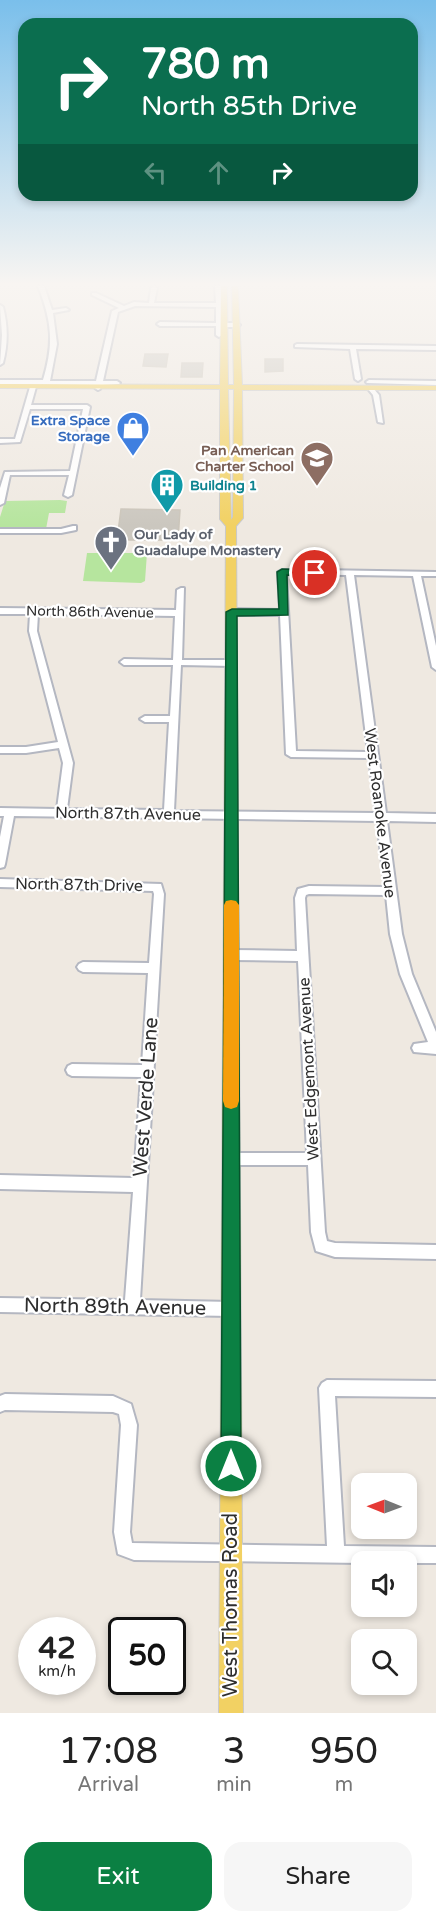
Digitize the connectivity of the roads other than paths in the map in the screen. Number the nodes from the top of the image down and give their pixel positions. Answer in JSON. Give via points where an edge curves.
{"nodes":[{"id":1,"x":51,"y":366,"type":"edge"},
{"id":2,"x":103,"y":366,"type":"edge"},
{"id":3,"x":225,"y":366,"type":"edge"},
{"id":4,"x":238,"y":366,"type":"edge"},
{"id":5,"x":356,"y":366,"type":"edge"},
{"id":6,"x":358,"y":379,"type":"dead end"},
{"id":7,"x":46,"y":382,"type":"junction"},
{"id":8,"x":117,"y":383,"type":"dead end"},
{"id":9,"x":436,"y":383,"type":"edge"},
{"id":10,"x":0,"y":384,"type":"edge"},
{"id":11,"x":99,"y":386,"type":"junction"},
{"id":12,"x":33,"y":387,"type":"junction"},
{"id":13,"x":372,"y":388,"type":"junction"},
{"id":14,"x":436,"y":388,"type":"edge"},
{"id":15,"x":226,"y":390,"type":"junction"},
{"id":16,"x":238,"y":390,"type":"junction"},
{"id":17,"x":436,"y":394,"type":"edge"},
{"id":18,"x":27,"y":407,"type":"junction"},
{"id":19,"x":381,"y":422,"type":"dead end"},
{"id":20,"x":0,"y":441,"type":"edge"},
{"id":21,"x":225,"y":456,"type":"junction"},
{"id":22,"x":238,"y":456,"type":"junction"},
{"id":23,"x":72,"y":473,"type":"junction"},
{"id":24,"x":68,"y":495,"type":"dead end"},
{"id":25,"x":0,"y":503,"type":"edge"},
{"id":26,"x":231,"y":525,"type":"junction"},
{"id":27,"x":73,"y":528,"type":"dead end"},
{"id":28,"x":0,"y":531,"type":"edge"},
{"id":29,"x":314,"y":555,"type":"dead end"},
{"id":30,"x":315,"y":573,"type":"junction"},
{"id":31,"x":350,"y":573,"type":"junction"},
{"id":32,"x":417,"y":574,"type":"junction"},
{"id":33,"x":436,"y":574,"type":"edge"},
{"id":34,"x":181,"y":590,"type":"dead end"},
{"id":35,"x":0,"y":611,"type":"edge"},
{"id":36,"x":34,"y":611,"type":"junction"},
{"id":37,"x":232,"y":612,"type":"junction"},
{"id":38,"x":180,"y":613,"type":"junction"},
{"id":39,"x":284,"y":613,"type":"junction"},
{"id":40,"x":124,"y":662,"type":"dead end"},
{"id":41,"x":177,"y":662,"type":"junction"},
{"id":42,"x":232,"y":663,"type":"junction"},
{"id":43,"x":436,"y":667,"type":"edge"},
{"id":44,"x":145,"y":719,"type":"dead end"},
{"id":45,"x":174,"y":719,"type":"junction"},
{"id":46,"x":64,"y":744,"type":"junction"},
{"id":47,"x":0,"y":750,"type":"edge"},
{"id":48,"x":373,"y":755,"type":"junction"},
{"id":49,"x":5,"y":812,"type":"edge"},
{"id":50,"x":61,"y":813,"type":"junction"},
{"id":51,"x":169,"y":815,"type":"junction"},
{"id":52,"x":232,"y":815,"type":"junction"},
{"id":53,"x":382,"y":817,"type":"junction"},
{"id":54,"x":436,"y":818,"type":"edge"},
{"id":55,"x":0,"y":864,"type":"edge"},
{"id":56,"x":0,"y":883,"type":"edge"},
{"id":57,"x":157,"y":887,"type":"joint"},
{"id":58,"x":390,"y":891,"type":"junction"},
{"id":59,"x":232,"y":955,"type":"junction"},
{"id":60,"x":303,"y":956,"type":"junction"},
{"id":61,"x":83,"y":967,"type":"dead end"},
{"id":62,"x":154,"y":968,"type":"junction"},
{"id":63,"x":436,"y":1047,"type":"edge"},
{"id":64,"x":418,"y":1048,"type":"dead end"},
{"id":65,"x":72,"y":1070,"type":"dead end"},
{"id":66,"x":148,"y":1071,"type":"junction"},
{"id":67,"x":231,"y":1159,"type":"junction"},
{"id":68,"x":314,"y":1159,"type":"junction"},
{"id":69,"x":0,"y":1182,"type":"edge"},
{"id":70,"x":141,"y":1185,"type":"junction"},
{"id":71,"x":436,"y":1252,"type":"edge"},
{"id":72,"x":0,"y":1305,"type":"edge"},
{"id":73,"x":132,"y":1308,"type":"junction"},
{"id":74,"x":231,"y":1309,"type":"junction"},
{"id":75,"x":436,"y":1389,"type":"edge"},
{"id":76,"x":0,"y":1404,"type":"edge"},
{"id":77,"x":231,"y":1553,"type":"junction"},
{"id":78,"x":336,"y":1554,"type":"junction"},
{"id":79,"x":436,"y":1555,"type":"edge"},
{"id":80,"x":231,"y":1713,"type":"edge"}],
"edges":[{"from":1,"to":7,"type":"street"},
{"from":2,"to":11,"type":"street"},
{"from":3,"to":15,"type":"main road","name":"West Thomas Road"},
{"from":4,"to":16,"type":"main road","name":"West Thomas Road"},
{"from":5,"to":6,"type":"street"},
{"from":7,"to":10,"type":"street"},
{"from":7,"to":11,"type":"street"},
{"from":8,"to":11,"type":"street"},
{"from":9,"to":13,"type":"street"},
{"from":10,"to":12,"type":"main road"},
{"from":11,"to":12,"type":"main road"},
{"from":11,"to":15,"type":"main road","via":[[113,391]]},
{"from":12,"to":18,"type":"street"},
{"from":13,"to":14,"type":"main road"},
{"from":13,"to":16,"type":"main road"},
{"from":13,"to":17,"type":"main road"},
{"from":13,"to":19,"type":"street"},
{"from":15,"to":16,"type":"main road"},
{"from":15,"to":21,"type":"main road","name":"West Thomas Road"},
{"from":16,"to":22,"type":"main road","name":"West Thomas Road"},
{"from":18,"to":20,"type":"street","via":[[18,441]]},
{"from":18,"to":23,"type":"street","via":[[87,407]]},
{"from":21,"to":22,"type":"main road"},
{"from":21,"to":26,"type":"main road","name":"West Thomas Road","via":[[225,519]]},
{"from":22,"to":26,"type":"main road","name":"West Thomas Road","via":[[238,518]]},
{"from":23,"to":24,"type":"street"},
{"from":23,"to":25,"type":"street","via":[[8,473]]},
{"from":26,"to":37,"type":"main road","name":"West Thomas Road"},
{"from":27,"to":28,"type":"street"},
{"from":29,"to":30,"type":"street"},
{"from":30,"to":31,"type":"street"},
{"from":30,"to":39,"type":"street","via":[[282,572]]},
{"from":31,"to":32,"type":"street"},
{"from":31,"to":48,"type":"street","name":"West Roanoke Avenue"},
{"from":32,"to":33,"type":"street"},
{"from":32,"to":43,"type":"street"},
{"from":34,"to":38,"type":"street"},
{"from":35,"to":36,"type":"street","name":"North 86th Avenue"},
{"from":36,"to":38,"type":"street","name":"North 86th Avenue"},
{"from":36,"to":46,"type":"street","via":[[33,631]]},
{"from":37,"to":39,"type":"street"},
{"from":37,"to":42,"type":"main road","name":"West Thomas Road"},
{"from":38,"to":41,"type":"street"},
{"from":39,"to":48,"type":"street","via":[[291,754]]},
{"from":40,"to":41,"type":"street"},
{"from":41,"to":42,"type":"street"},
{"from":41,"to":45,"type":"street"},
{"from":42,"to":52,"type":"main road","name":"West Thomas Road"},
{"from":44,"to":45,"type":"street"},
{"from":45,"to":51,"type":"street"},
{"from":46,"to":47,"type":"street"},
{"from":46,"to":50,"type":"street","via":[[68,770]]},
{"from":48,"to":53,"type":"street","name":"West Roanoke Avenue"},
{"from":49,"to":50,"type":"street","name":"North 87th Avenue"},
{"from":49,"to":55,"type":"street"},
{"from":50,"to":51,"type":"street","name":"North 87th Avenue"},
{"from":51,"to":52,"type":"street","name":"North 87th Avenue"},
{"from":52,"to":53,"type":"street","name":"North 87th Avenue"},
{"from":52,"to":59,"type":"main road","name":"West Thomas Road"},
{"from":53,"to":54,"type":"street","name":"North 87th Avenue"},
{"from":53,"to":58,"type":"street","name":"West Roanoke Avenue"},
{"from":56,"to":57,"type":"street","name":"North 87th Drive"},
{"from":57,"to":62,"type":"street","name":"West Verde Lane"},
{"from":58,"to":60,"type":"street","name":"West Edgemont Avenue","via":[[302,892]]},
{"from":58,"to":63,"type":"street","name":"West Roanoke Avenue","via":[[405,974]]},
{"from":59,"to":60,"type":"street"},
{"from":59,"to":67,"type":"main road","name":"West Thomas Road"},
{"from":60,"to":68,"type":"street","name":"West Edgemont Avenue"},
{"from":61,"to":62,"type":"street"},
{"from":62,"to":66,"type":"street","name":"West Verde Lane"},
{"from":63,"to":64,"type":"street"},
{"from":65,"to":66,"type":"street"},
{"from":66,"to":70,"type":"street","name":"West Verde Lane"},
{"from":67,"to":68,"type":"street"},
{"from":67,"to":74,"type":"main road","name":"West Thomas Road"},
{"from":68,"to":71,"type":"street","name":"West Edgemont Avenue","via":[[321,1246],[335,1250]]},
{"from":69,"to":70,"type":"street"},
{"from":70,"to":73,"type":"street","name":"West Verde Lane"},
{"from":72,"to":73,"type":"street","name":"North 89th Avenue"},
{"from":73,"to":74,"type":"street","name":"North 89th Avenue"},
{"from":74,"to":77,"type":"main road","name":"West Thomas Road"},
{"from":75,"to":78,"type":"street","via":[[327,1388]]},
{"from":76,"to":77,"type":"street","via":[[113,1404],[126,1409],[129,1425],[124,1548],[134,1552]]},
{"from":77,"to":78,"type":"street"},
{"from":77,"to":80,"type":"main road","name":"West Thomas Road"},
{"from":78,"to":79,"type":"street"}]}
